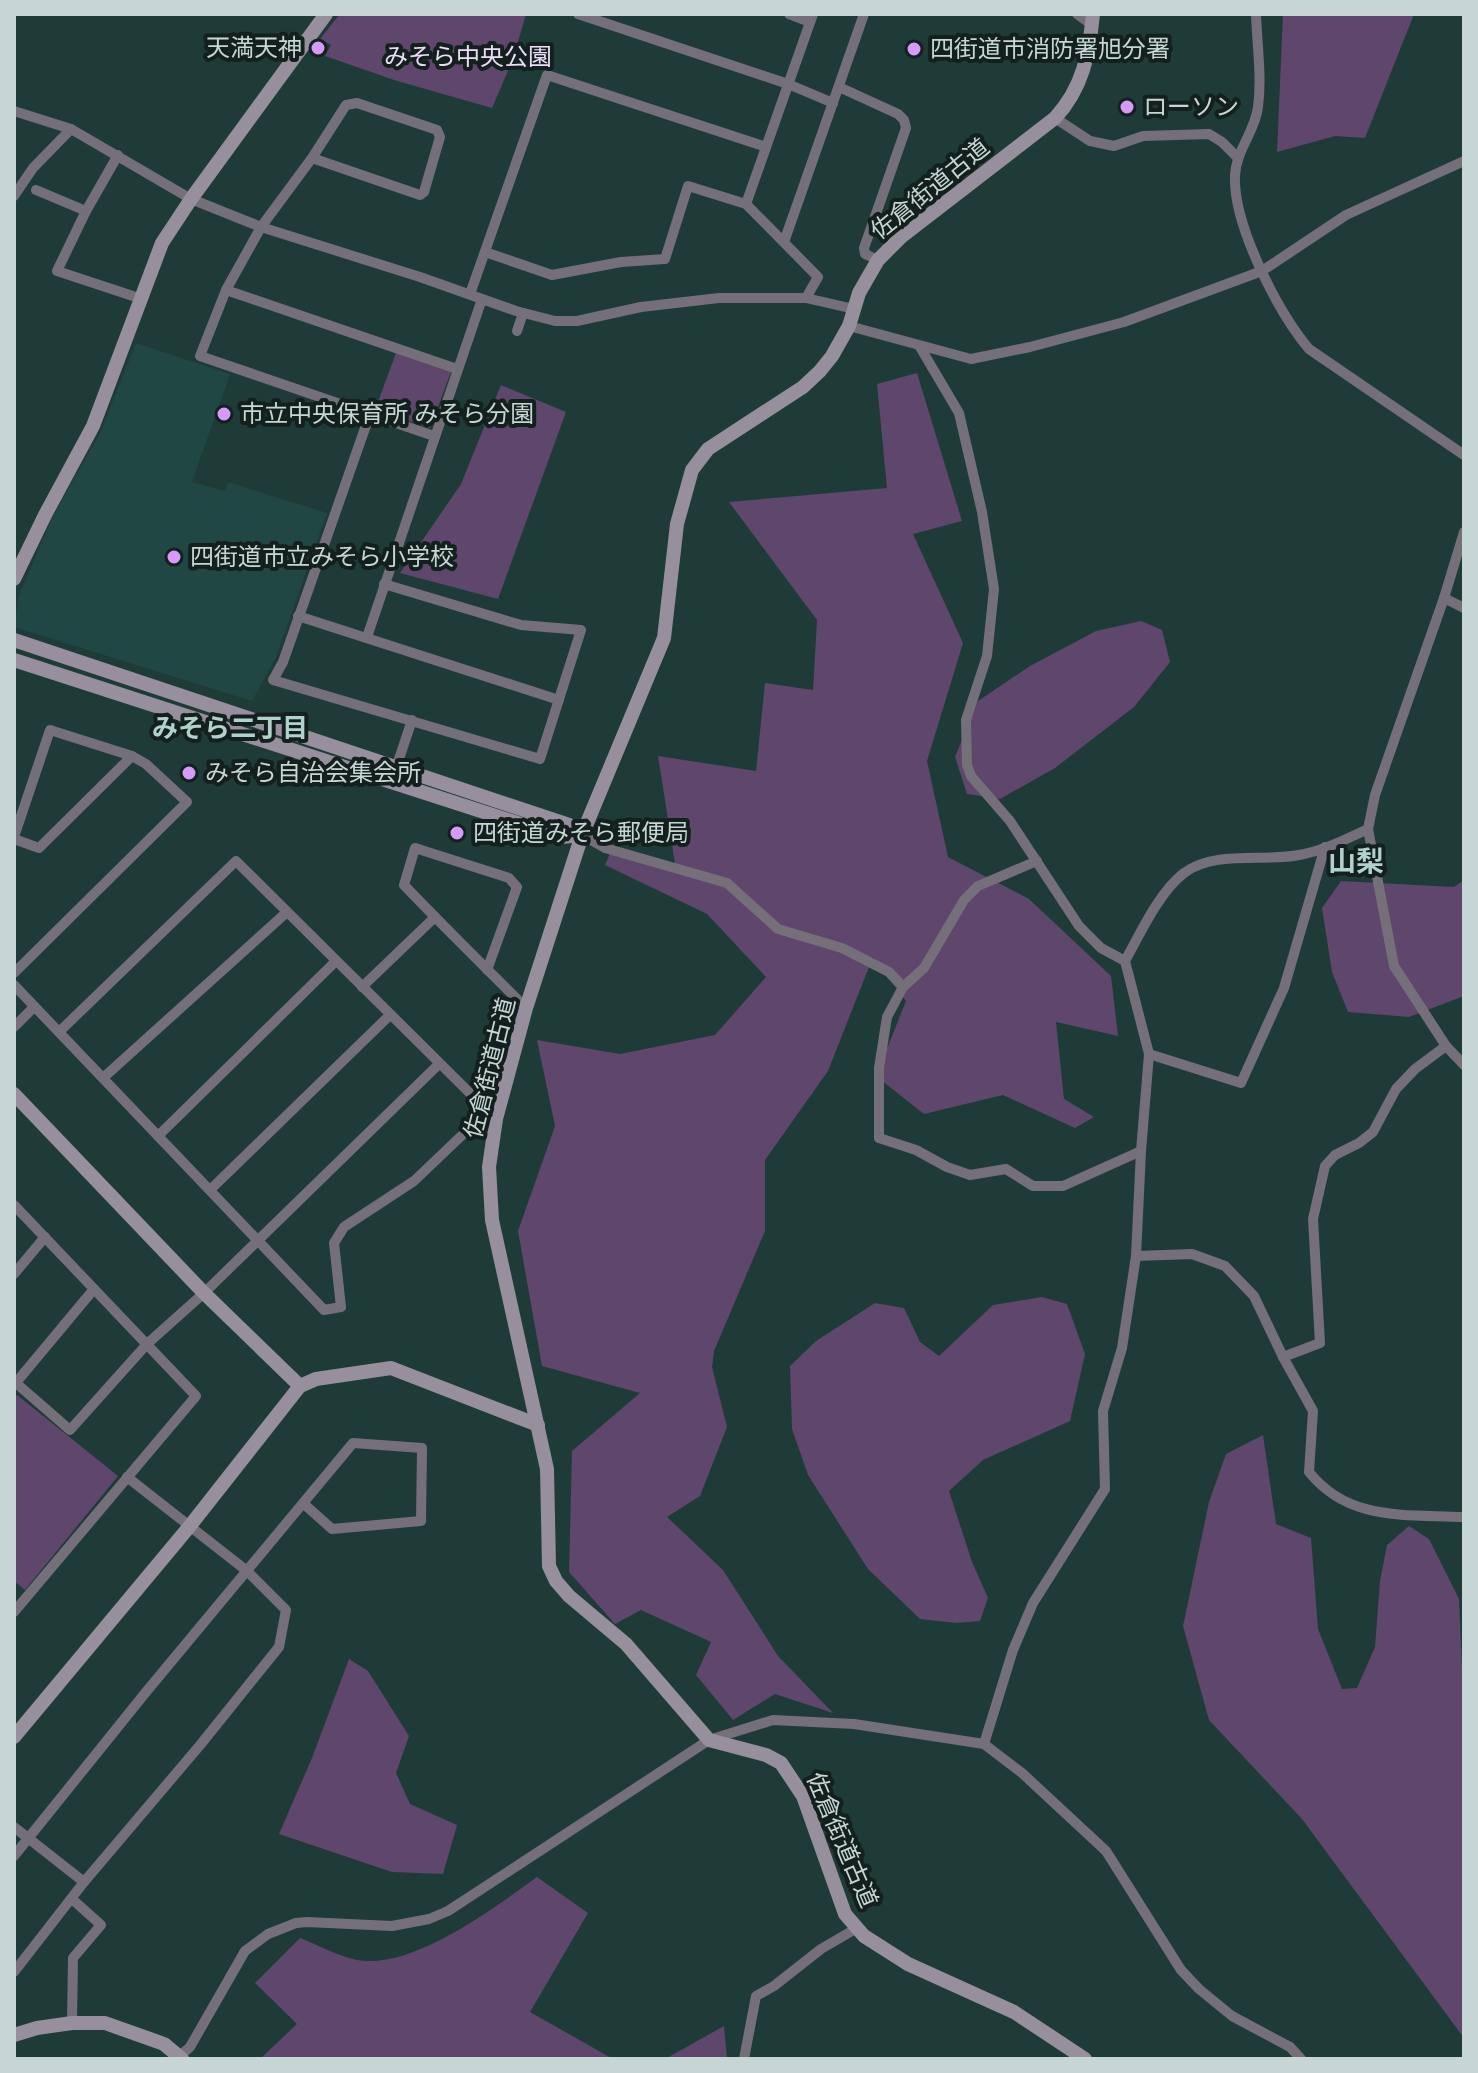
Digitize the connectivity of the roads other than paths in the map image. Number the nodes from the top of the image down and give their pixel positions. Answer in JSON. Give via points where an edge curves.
{"nodes":[{"id":1,"x":326,"y":14,"type":"edge"},
{"id":2,"x":578,"y":14,"type":"edge"},
{"id":3,"x":789,"y":14,"type":"edge"},
{"id":4,"x":864,"y":14,"type":"edge"},
{"id":5,"x":1077,"y":14,"type":"edge"},
{"id":6,"x":1256,"y":14,"type":"edge"},
{"id":7,"x":812,"y":18,"type":"edge"},
{"id":8,"x":1093,"y":20,"type":"edge"},
{"id":9,"x":788,"y":84,"type":"junction"},
{"id":10,"x":839,"y":87,"type":"junction"},
{"id":11,"x":833,"y":103,"type":"junction"},
{"id":12,"x":14,"y":111,"type":"edge"},
{"id":13,"x":1055,"y":118,"type":"junction"},
{"id":14,"x":71,"y":129,"type":"junction"},
{"id":15,"x":766,"y":147,"type":"junction"},
{"id":16,"x":118,"y":155,"type":"junction"},
{"id":17,"x":1237,"y":157,"type":"junction"},
{"id":18,"x":312,"y":158,"type":"junction"},
{"id":19,"x":1464,"y":161,"type":"edge"},
{"id":20,"x":36,"y":190,"type":"dead end"},
{"id":21,"x":14,"y":196,"type":"edge"},
{"id":22,"x":191,"y":199,"type":"junction"},
{"id":23,"x":746,"y":204,"type":"junction"},
{"id":24,"x":86,"y":211,"type":"junction"},
{"id":25,"x":261,"y":227,"type":"junction"},
{"id":26,"x":784,"y":242,"type":"junction"},
{"id":27,"x":485,"y":252,"type":"junction"},
{"id":28,"x":878,"y":260,"type":"junction"},
{"id":29,"x":1262,"y":271,"type":"junction"},
{"id":30,"x":226,"y":290,"type":"junction"},
{"id":31,"x":470,"y":294,"type":"junction"},
{"id":32,"x":806,"y":298,"type":"junction"},
{"id":33,"x":142,"y":299,"type":"junction"},
{"id":34,"x":482,"y":299,"type":"junction"},
{"id":35,"x":854,"y":309,"type":"junction"},
{"id":36,"x":523,"y":313,"type":"junction"},
{"id":37,"x":849,"y":326,"type":"junction"},
{"id":38,"x":517,"y":331,"type":"dead end"},
{"id":39,"x":920,"y":347,"type":"junction"},
{"id":40,"x":457,"y":369,"type":"junction"},
{"id":41,"x":370,"y":414,"type":"junction"},
{"id":42,"x":434,"y":436,"type":"junction"},
{"id":43,"x":1464,"y":455,"type":"edge"},
{"id":44,"x":1464,"y":532,"type":"edge"},
{"id":45,"x":14,"y":579,"type":"edge"},
{"id":46,"x":384,"y":584,"type":"junction"},
{"id":47,"x":1444,"y":598,"type":"junction"},
{"id":48,"x":1464,"y":608,"type":"edge"},
{"id":49,"x":298,"y":616,"type":"junction"},
{"id":50,"x":367,"y":637,"type":"junction"},
{"id":51,"x":14,"y":640,"type":"edge"},
{"id":52,"x":14,"y":660,"type":"edge"},
{"id":53,"x":559,"y":700,"type":"junction"},
{"id":54,"x":412,"y":720,"type":"junction"},
{"id":55,"x":132,"y":756,"type":"junction"},
{"id":56,"x":396,"y":768,"type":"junction"},
{"id":57,"x":1368,"y":829,"type":"junction"},
{"id":58,"x":582,"y":835,"type":"junction"},
{"id":59,"x":14,"y":838,"type":"edge"},
{"id":60,"x":1325,"y":847,"type":"junction"},
{"id":61,"x":1037,"y":861,"type":"junction"},
{"id":62,"x":287,"y":912,"type":"junction"},
{"id":63,"x":435,"y":917,"type":"junction"},
{"id":64,"x":336,"y":961,"type":"junction"},
{"id":65,"x":1125,"y":961,"type":"junction"},
{"id":66,"x":487,"y":970,"type":"junction"},
{"id":67,"x":14,"y":973,"type":"edge"},
{"id":68,"x":14,"y":985,"type":"edge"},
{"id":69,"x":362,"y":987,"type":"junction"},
{"id":70,"x":903,"y":987,"type":"junction"},
{"id":71,"x":34,"y":1007,"type":"junction"},
{"id":72,"x":526,"y":1008,"type":"junction"},
{"id":73,"x":390,"y":1015,"type":"junction"},
{"id":74,"x":14,"y":1027,"type":"edge"},
{"id":75,"x":59,"y":1032,"type":"junction"},
{"id":76,"x":1446,"y":1046,"type":"junction"},
{"id":77,"x":1149,"y":1054,"type":"junction"},
{"id":78,"x":439,"y":1064,"type":"junction"},
{"id":79,"x":1464,"y":1065,"type":"edge"},
{"id":80,"x":103,"y":1078,"type":"junction"},
{"id":81,"x":14,"y":1094,"type":"edge"},
{"id":82,"x":496,"y":1119,"type":"junction"},
{"id":83,"x":158,"y":1136,"type":"junction"},
{"id":84,"x":1141,"y":1151,"type":"junction"},
{"id":85,"x":210,"y":1190,"type":"junction"},
{"id":86,"x":14,"y":1205,"type":"edge"},
{"id":87,"x":45,"y":1237,"type":"junction"},
{"id":88,"x":257,"y":1240,"type":"junction"},
{"id":89,"x":1136,"y":1256,"type":"junction"},
{"id":90,"x":14,"y":1274,"type":"edge"},
{"id":91,"x":94,"y":1289,"type":"junction"},
{"id":92,"x":204,"y":1293,"type":"junction"},
{"id":93,"x":147,"y":1344,"type":"junction"},
{"id":94,"x":1283,"y":1357,"type":"junction"},
{"id":95,"x":15,"y":1384,"type":"edge"},
{"id":96,"x":300,"y":1386,"type":"junction"},
{"id":97,"x":538,"y":1425,"type":"junction"},
{"id":98,"x":127,"y":1477,"type":"junction"},
{"id":99,"x":304,"y":1504,"type":"junction"},
{"id":100,"x":1464,"y":1517,"type":"edge"},
{"id":101,"x":189,"y":1527,"type":"junction"},
{"id":102,"x":247,"y":1571,"type":"junction"},
{"id":103,"x":14,"y":1612,"type":"edge"},
{"id":104,"x":14,"y":1737,"type":"edge"},
{"id":105,"x":709,"y":1740,"type":"junction"},
{"id":106,"x":984,"y":1744,"type":"junction"},
{"id":107,"x":14,"y":1827,"type":"edge"},
{"id":108,"x":28,"y":1839,"type":"junction"},
{"id":109,"x":14,"y":1856,"type":"edge"},
{"id":110,"x":84,"y":1882,"type":"junction"},
{"id":111,"x":72,"y":1899,"type":"junction"},
{"id":112,"x":857,"y":1928,"type":"junction"},
{"id":113,"x":14,"y":1972,"type":"edge"},
{"id":114,"x":72,"y":2023,"type":"junction"},
{"id":115,"x":14,"y":2035,"type":"edge"},
{"id":116,"x":181,"y":2058,"type":"edge"},
{"id":117,"x":744,"y":2059,"type":"edge"},
{"id":118,"x":1085,"y":2059,"type":"edge"},
{"id":119,"x":1301,"y":2059,"type":"edge"}],
"edges":[{"from":1,"to":22,"type":"street"},
{"from":2,"to":9,"type":"street"},
{"from":3,"to":7,"type":"street"},
{"from":4,"to":10,"type":"street"},
{"from":5,"to":8,"type":"street"},
{"from":6,"to":17,"type":"street","via":[[1258,108]]},
{"from":7,"to":9,"type":"street"},
{"from":8,"to":13,"type":"street","name":"佐倉街道古道","via":[[1082,76]]},
{"from":9,"to":11,"type":"street"},
{"from":9,"to":15,"type":"street"},
{"from":10,"to":11,"type":"street"},
{"from":10,"to":28,"type":"street","via":[[898,114],[906,128],[864,248]]},
{"from":11,"to":26,"type":"street"},
{"from":12,"to":14,"type":"street"},
{"from":13,"to":17,"type":"street","via":[[1090,141],[1114,146],[1143,136],[1209,134]]},
{"from":13,"to":28,"type":"street","name":"佐倉街道古道"},
{"from":14,"to":16,"type":"street"},
{"from":14,"to":21,"type":"street"},
{"from":15,"to":23,"type":"street"},
{"from":15,"to":27,"type":"street","via":[[547,75]]},
{"from":16,"to":22,"type":"street"},
{"from":16,"to":24,"type":"street"},
{"from":17,"to":29,"type":"street","via":[[1238,209]]},
{"from":18,"to":18,"type":"street","via":[[420,195],[439,134],[350,103]]},
{"from":18,"to":25,"type":"street"},
{"from":19,"to":29,"type":"street","via":[[1346,215]]},
{"from":20,"to":24,"type":"street"},
{"from":22,"to":25,"type":"street"},
{"from":22,"to":33,"type":"street","via":[[162,243]]},
{"from":23,"to":26,"type":"street"},
{"from":23,"to":27,"type":"street","via":[[688,186],[665,259],[552,275]]},
{"from":24,"to":33,"type":"street","via":[[57,271]]},
{"from":25,"to":30,"type":"street"},
{"from":25,"to":31,"type":"street"},
{"from":26,"to":32,"type":"street","via":[[818,277]]},
{"from":27,"to":31,"type":"street"},
{"from":28,"to":35,"type":"street","name":"佐倉街道古道"},
{"from":29,"to":39,"type":"street","via":[[1124,322],[1030,347],[971,359]]},
{"from":29,"to":43,"type":"street","via":[[1309,349]]},
{"from":30,"to":40,"type":"street"},
{"from":30,"to":41,"type":"street","via":[[200,356]]},
{"from":31,"to":34,"type":"street"},
{"from":32,"to":35,"type":"street"},
{"from":32,"to":36,"type":"street","via":[[703,300],[577,321]]},
{"from":33,"to":45,"type":"street","via":[[93,426]]},
{"from":34,"to":36,"type":"street"},
{"from":34,"to":40,"type":"street"},
{"from":35,"to":37,"type":"street","name":"佐倉街道古道"},
{"from":36,"to":38,"type":"street"},
{"from":37,"to":39,"type":"street"},
{"from":37,"to":58,"type":"street","name":"佐倉街道古道","via":[[832,356],[803,387],[708,449],[692,470],[677,524],[664,638]]},
{"from":39,"to":61,"type":"street","via":[[959,413],[994,589],[987,656],[966,720],[967,765]]},
{"from":40,"to":42,"type":"street"},
{"from":41,"to":42,"type":"street"},
{"from":41,"to":49,"type":"street"},
{"from":42,"to":46,"type":"street"},
{"from":44,"to":47,"type":"street"},
{"from":46,"to":50,"type":"street"},
{"from":46,"to":53,"type":"street","via":[[521,625],[581,630]]},
{"from":47,"to":48,"type":"street"},
{"from":47,"to":57,"type":"street"},
{"from":49,"to":50,"type":"street"},
{"from":49,"to":54,"type":"street","via":[[273,680]]},
{"from":50,"to":53,"type":"street"},
{"from":51,"to":56,"type":"street"},
{"from":52,"to":58,"type":"street","via":[[561,837]]},
{"from":53,"to":54,"type":"street","via":[[540,759]]},
{"from":54,"to":56,"type":"street"},
{"from":55,"to":59,"type":"street","via":[[39,848]]},
{"from":55,"to":59,"type":"street","via":[[50,730]]},
{"from":55,"to":67,"type":"street","via":[[187,802]]},
{"from":56,"to":58,"type":"street","via":[[569,825]]},
{"from":57,"to":60,"type":"street"},
{"from":57,"to":76,"type":"street","via":[[1394,966]]},
{"from":58,"to":70,"type":"street","via":[[605,848],[727,883],[778,929],[842,948],[889,972]]},
{"from":58,"to":72,"type":"street","name":"佐倉街道古道"},
{"from":60,"to":65,"type":"street","via":[[1299,855],[1220,860],[1186,871]]},
{"from":60,"to":77,"type":"street","via":[[1284,988],[1241,1083]]},
{"from":61,"to":65,"type":"street","via":[[1079,926],[1101,948]]},
{"from":61,"to":70,"type":"street","via":[[978,886],[924,968]]},
{"from":62,"to":64,"type":"street"},
{"from":62,"to":75,"type":"street","via":[[236,861]]},
{"from":62,"to":80,"type":"street"},
{"from":63,"to":66,"type":"street"},
{"from":63,"to":66,"type":"street","via":[[404,885],[415,848],[509,878],[517,887]]},
{"from":63,"to":69,"type":"street"},
{"from":64,"to":69,"type":"street"},
{"from":64,"to":83,"type":"street"},
{"from":65,"to":77,"type":"street"},
{"from":66,"to":72,"type":"street"},
{"from":68,"to":71,"type":"street"},
{"from":69,"to":73,"type":"street"},
{"from":70,"to":84,"type":"street","via":[[887,1017],[879,1068],[879,1138],[970,1175],[1006,1169],[1033,1186],[1063,1186]]},
{"from":71,"to":74,"type":"street"},
{"from":71,"to":75,"type":"street"},
{"from":72,"to":82,"type":"street","name":"佐倉街道古道"},
{"from":73,"to":78,"type":"street"},
{"from":73,"to":85,"type":"street"},
{"from":75,"to":80,"type":"street"},
{"from":76,"to":79,"type":"street"},
{"from":76,"to":94,"type":"street","via":[[1396,1089],[1373,1132],[1325,1166],[1313,1219],[1320,1343]]},
{"from":77,"to":84,"type":"street"},
{"from":78,"to":82,"type":"street"},
{"from":78,"to":88,"type":"street"},
{"from":80,"to":83,"type":"street"},
{"from":81,"to":92,"type":"street"},
{"from":82,"to":88,"type":"street","via":[[478,1120],[414,1181],[344,1227],[334,1243],[341,1307],[324,1310]]},
{"from":82,"to":97,"type":"street","name":"佐倉街道古道","via":[[489,1167],[492,1220]]},
{"from":83,"to":85,"type":"street"},
{"from":84,"to":89,"type":"street"},
{"from":85,"to":88,"type":"street"},
{"from":86,"to":87,"type":"street"},
{"from":87,"to":90,"type":"street"},
{"from":87,"to":91,"type":"street"},
{"from":88,"to":92,"type":"street"},
{"from":89,"to":94,"type":"street","via":[[1192,1254],[1225,1266],[1254,1296]]},
{"from":89,"to":106,"type":"street","via":[[1122,1348],[1103,1411],[1105,1489],[1033,1603]]},
{"from":91,"to":93,"type":"street"},
{"from":91,"to":95,"type":"street"},
{"from":92,"to":93,"type":"street"},
{"from":92,"to":96,"type":"street"},
{"from":93,"to":95,"type":"street","via":[[70,1430]]},
{"from":93,"to":98,"type":"street","via":[[196,1396]]},
{"from":94,"to":100,"type":"street","via":[[1313,1411],[1309,1472],[1321,1487],[1336,1499],[1373,1513]]},
{"from":96,"to":97,"type":"street","via":[[391,1368]]},
{"from":96,"to":101,"type":"street"},
{"from":97,"to":105,"type":"street","name":"佐倉街道古道","via":[[547,1469],[549,1566],[556,1581],[626,1644]]},
{"from":98,"to":101,"type":"street"},
{"from":98,"to":103,"type":"street"},
{"from":99,"to":99,"type":"street","via":[[353,1443],[422,1448],[421,1521],[332,1529]]},
{"from":99,"to":102,"type":"street"},
{"from":101,"to":102,"type":"street"},
{"from":101,"to":104,"type":"street"},
{"from":102,"to":108,"type":"street"},
{"from":102,"to":110,"type":"street","via":[[286,1610],[279,1647]]},
{"from":105,"to":106,"type":"street","via":[[773,1720],[854,1724]]},
{"from":105,"to":112,"type":"street","name":"佐倉街道古道","via":[[766,1755],[793,1777],[845,1914]]},
{"from":105,"to":116,"type":"street","via":[[448,1911],[392,1926],[296,1923],[268,1934],[245,1951]]},
{"from":106,"to":119,"type":"street","via":[[1106,1851],[1181,1970],[1199,1989]]},
{"from":107,"to":108,"type":"street"},
{"from":108,"to":109,"type":"street"},
{"from":108,"to":110,"type":"street"},
{"from":110,"to":111,"type":"street"},
{"from":111,"to":113,"type":"street"},
{"from":111,"to":114,"type":"street","via":[[101,1925],[73,1958]]},
{"from":112,"to":117,"type":"street","via":[[756,1996]]},
{"from":112,"to":118,"type":"street","name":"佐倉街道古道","via":[[908,1964],[1014,2012]]},
{"from":114,"to":115,"type":"street"},
{"from":114,"to":116,"type":"street","via":[[105,2023],[164,2044]]}]}
